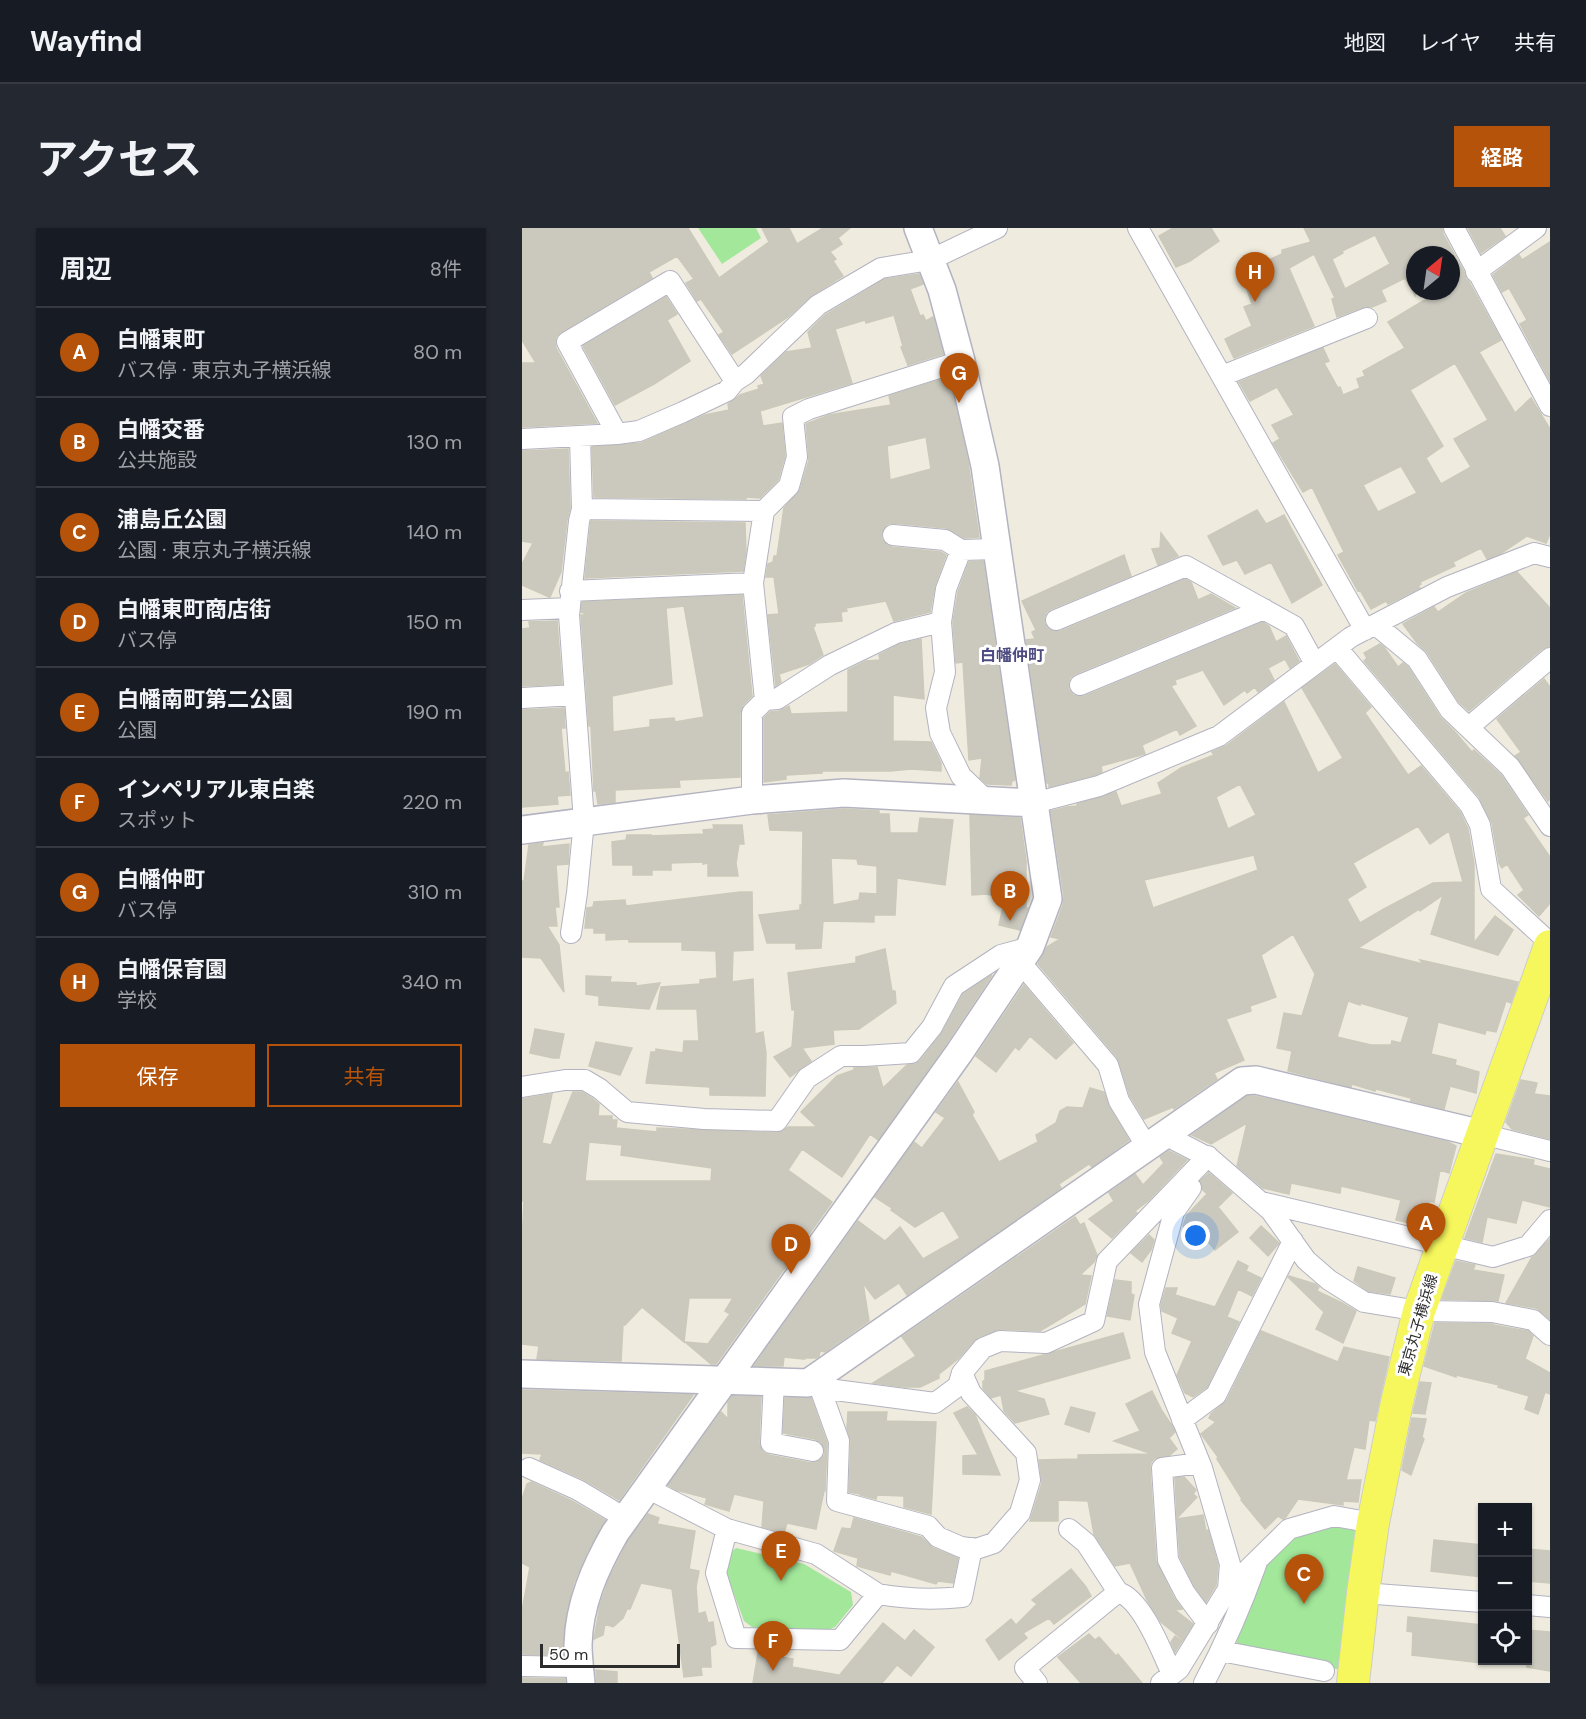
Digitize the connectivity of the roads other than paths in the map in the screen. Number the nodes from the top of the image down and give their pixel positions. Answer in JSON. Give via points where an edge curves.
{"nodes":[{"id":1,"x":997,"y":228,"type":"edge"},
{"id":2,"x":1138,"y":228,"type":"edge"},
{"id":3,"x":1454,"y":228,"type":"edge"},
{"id":4,"x":1536,"y":228,"type":"edge"},
{"id":5,"x":917,"y":230,"type":"edge"},
{"id":6,"x":930,"y":260,"type":"junction"},
{"id":7,"x":1476,"y":272,"type":"junction"},
{"id":8,"x":1367,"y":318,"type":"dead end"},
{"id":9,"x":961,"y":361,"type":"junction"},
{"id":10,"x":1222,"y":376,"type":"junction"},
{"id":11,"x":735,"y":381,"type":"junction"},
{"id":12,"x":1550,"y":406,"type":"edge"},
{"id":13,"x":617,"y":434,"type":"junction"},
{"id":14,"x":580,"y":437,"type":"junction"},
{"id":15,"x":522,"y":439,"type":"edge"},
{"id":16,"x":582,"y":509,"type":"junction"},
{"id":17,"x":765,"y":511,"type":"junction"},
{"id":18,"x":893,"y":535,"type":"dead end"},
{"id":19,"x":997,"y":549,"type":"junction"},
{"id":20,"x":961,"y":550,"type":"junction"},
{"id":21,"x":1550,"y":557,"type":"edge"},
{"id":22,"x":753,"y":583,"type":"junction"},
{"id":23,"x":570,"y":599,"type":"junction"},
{"id":24,"x":1264,"y":609,"type":"junction"},
{"id":25,"x":522,"y":610,"type":"edge"},
{"id":26,"x":1056,"y":620,"type":"dead end"},
{"id":27,"x":941,"y":622,"type":"junction"},
{"id":28,"x":1370,"y":627,"type":"junction"},
{"id":29,"x":1337,"y":648,"type":"junction"},
{"id":30,"x":1550,"y":658,"type":"edge"},
{"id":31,"x":1316,"y":664,"type":"junction"},
{"id":32,"x":1080,"y":685,"type":"dead end"},
{"id":33,"x":575,"y":694,"type":"junction"},
{"id":34,"x":522,"y":698,"type":"edge"},
{"id":35,"x":765,"y":700,"type":"junction"},
{"id":36,"x":1469,"y":727,"type":"junction"},
{"id":37,"x":752,"y":800,"type":"junction"},
{"id":38,"x":986,"y":800,"type":"junction"},
{"id":39,"x":1034,"y":803,"type":"junction"},
{"id":40,"x":584,"y":821,"type":"junction"},
{"id":41,"x":1550,"y":826,"type":"edge"},
{"id":42,"x":522,"y":830,"type":"edge"},
{"id":43,"x":571,"y":933,"type":"dead end"},
{"id":44,"x":1550,"y":944,"type":"edge"},
{"id":45,"x":1025,"y":955,"type":"junction"},
{"id":46,"x":522,"y":1087,"type":"edge"},
{"id":47,"x":1482,"y":1134,"type":"junction"},
{"id":48,"x":1156,"y":1141,"type":"junction"},
{"id":49,"x":1550,"y":1151,"type":"edge"},
{"id":50,"x":1210,"y":1157,"type":"junction"},
{"id":51,"x":1262,"y":1202,"type":"junction"},
{"id":52,"x":1550,"y":1220,"type":"edge"},
{"id":53,"x":1293,"y":1241,"type":"junction"},
{"id":54,"x":1441,"y":1245,"type":"junction"},
{"id":55,"x":1419,"y":1311,"type":"junction"},
{"id":56,"x":1550,"y":1335,"type":"edge"},
{"id":57,"x":962,"y":1373,"type":"junction"},
{"id":58,"x":522,"y":1374,"type":"edge"},
{"id":59,"x":724,"y":1380,"type":"junction"},
{"id":60,"x":774,"y":1381,"type":"junction"},
{"id":61,"x":818,"y":1383,"type":"junction"},
{"id":62,"x":1182,"y":1420,"type":"junction"},
{"id":63,"x":813,"y":1451,"type":"dead end"},
{"id":64,"x":1200,"y":1463,"type":"junction"},
{"id":65,"x":529,"y":1468,"type":"dead end"},
{"id":66,"x":647,"y":1488,"type":"junction"},
{"id":67,"x":625,"y":1518,"type":"junction"},
{"id":68,"x":1373,"y":1523,"type":"junction"},
{"id":69,"x":727,"y":1529,"type":"junction"},
{"id":70,"x":1069,"y":1529,"type":"dead end"},
{"id":71,"x":972,"y":1548,"type":"junction"},
{"id":72,"x":1259,"y":1559,"type":"junction"},
{"id":73,"x":1228,"y":1589,"type":"junction"},
{"id":74,"x":1118,"y":1592,"type":"junction"},
{"id":75,"x":1363,"y":1593,"type":"junction"},
{"id":76,"x":878,"y":1594,"type":"junction"},
{"id":77,"x":1478,"y":1602,"type":"edge"},
{"id":78,"x":1532,"y":1605,"type":"edge"},
{"id":79,"x":1550,"y":1607,"type":"edge"},
{"id":80,"x":1208,"y":1624,"type":"junction"},
{"id":81,"x":1221,"y":1652,"type":"junction"},
{"id":82,"x":522,"y":1666,"type":"edge"},
{"id":83,"x":1318,"y":1668,"type":"dead end"},
{"id":84,"x":580,"y":1675,"type":"edge"},
{"id":85,"x":1167,"y":1678,"type":"edge"},
{"id":86,"x":1037,"y":1683,"type":"edge"},
{"id":87,"x":1204,"y":1683,"type":"edge"},
{"id":88,"x":1353,"y":1683,"type":"edge"}],
"edges":[{"from":1,"to":6,"type":"street"},
{"from":2,"to":10,"type":"street"},
{"from":3,"to":7,"type":"street"},
{"from":4,"to":7,"type":"street"},
{"from":5,"to":6,"type":"street"},
{"from":6,"to":9,"type":"street"},
{"from":6,"to":11,"type":"street","via":[[881,268],[818,305]]},
{"from":7,"to":12,"type":"street"},
{"from":8,"to":10,"type":"street"},
{"from":9,"to":17,"type":"street","via":[[793,417],[797,456],[789,486]]},
{"from":9,"to":19,"type":"street","via":[[985,466]]},
{"from":10,"to":28,"type":"street"},
{"from":11,"to":13,"type":"street","via":[[727,391],[683,412],[639,431]]},
{"from":11,"to":13,"type":"street","via":[[670,281],[567,342]]},
{"from":13,"to":14,"type":"street"},
{"from":14,"to":15,"type":"street"},
{"from":14,"to":16,"type":"street"},
{"from":16,"to":17,"type":"street"},
{"from":16,"to":23,"type":"street"},
{"from":17,"to":22,"type":"street"},
{"from":18,"to":20,"type":"street","via":[[945,540]]},
{"from":19,"to":20,"type":"street"},
{"from":19,"to":39,"type":"street"},
{"from":20,"to":27,"type":"street","via":[[946,589]]},
{"from":21,"to":28,"type":"street","via":[[1534,553],[1447,587]]},
{"from":22,"to":23,"type":"street"},
{"from":22,"to":35,"type":"street"},
{"from":23,"to":25,"type":"street"},
{"from":23,"to":33,"type":"street"},
{"from":24,"to":26,"type":"street","via":[[1186,566]]},
{"from":24,"to":31,"type":"street","via":[[1294,626]]},
{"from":24,"to":32,"type":"street"},
{"from":27,"to":35,"type":"street","via":[[896,633],[830,665],[777,699]]},
{"from":27,"to":38,"type":"street","via":[[945,672],[936,708],[940,733],[961,776]]},
{"from":28,"to":29,"type":"street"},
{"from":28,"to":36,"type":"street","via":[[1417,659],[1450,710]]},
{"from":29,"to":31,"type":"street"},
{"from":29,"to":44,"type":"street","via":[[1470,805],[1480,825],[1491,889]]},
{"from":30,"to":36,"type":"street"},
{"from":31,"to":39,"type":"street","via":[[1219,736],[1099,786]]},
{"from":33,"to":34,"type":"street"},
{"from":33,"to":40,"type":"street"},
{"from":35,"to":37,"type":"street","via":[[752,713]]},
{"from":36,"to":41,"type":"street","via":[[1510,767]]},
{"from":37,"to":38,"type":"street","via":[[844,793]]},
{"from":37,"to":40,"type":"street"},
{"from":38,"to":39,"type":"street"},
{"from":39,"to":45,"type":"street","via":[[1048,899]]},
{"from":40,"to":42,"type":"street"},
{"from":40,"to":43,"type":"street"},
{"from":44,"to":47,"type":"main road","name":"東京丸子横浜線"},
{"from":45,"to":46,"type":"street","via":[[1001,955],[954,986],[932,1028],[911,1053],[841,1056],[807,1078],[777,1121],[627,1112],[585,1080]]},
{"from":45,"to":48,"type":"street","via":[[1107,1065],[1119,1101]]},
{"from":45,"to":59,"type":"street"},
{"from":47,"to":48,"type":"street","via":[[1256,1080],[1242,1081]]},
{"from":47,"to":49,"type":"street"},
{"from":47,"to":54,"type":"main road","name":"東京丸子横浜線"},
{"from":48,"to":50,"type":"street"},
{"from":48,"to":61,"type":"street"},
{"from":50,"to":51,"type":"street"},
{"from":50,"to":57,"type":"street","via":[[1107,1261],[1094,1321],[1046,1343],[1000,1341],[983,1348]]},
{"from":50,"to":62,"type":"street","via":[[1174,1212],[1149,1304],[1155,1352]]},
{"from":51,"to":53,"type":"street"},
{"from":51,"to":54,"type":"street"},
{"from":52,"to":54,"type":"street","via":[[1528,1246],[1492,1257]]},
{"from":53,"to":55,"type":"street","via":[[1306,1260],[1329,1280],[1364,1302]]},
{"from":53,"to":62,"type":"street","via":[[1216,1395]]},
{"from":54,"to":55,"type":"main road","name":"東京丸子横浜線"},
{"from":55,"to":56,"type":"street","via":[[1503,1314],[1533,1320]]},
{"from":55,"to":68,"type":"main road","name":"東京丸子横浜線"},
{"from":57,"to":61,"type":"street","via":[[958,1386],[935,1402]]},
{"from":57,"to":71,"type":"street","via":[[971,1393],[1026,1453],[1030,1480],[1020,1513],[994,1543]]},
{"from":58,"to":59,"type":"street"},
{"from":59,"to":60,"type":"street"},
{"from":59,"to":66,"type":"street"},
{"from":60,"to":61,"type":"street"},
{"from":60,"to":63,"type":"street","via":[[771,1443]]},
{"from":61,"to":71,"type":"street","via":[[839,1441],[837,1501],[928,1526],[938,1537]]},
{"from":62,"to":64,"type":"street"},
{"from":64,"to":73,"type":"street","via":[[1230,1564]]},
{"from":64,"to":80,"type":"street","via":[[1162,1468],[1167,1560]]},
{"from":65,"to":67,"type":"street","via":[[578,1490]]},
{"from":66,"to":67,"type":"street"},
{"from":66,"to":69,"type":"street"},
{"from":67,"to":84,"type":"street","via":[[598,1563],[587,1592],[578,1645]]},
{"from":68,"to":72,"type":"street","via":[[1334,1516],[1289,1529]]},
{"from":68,"to":75,"type":"main road","name":"東京丸子横浜線"},
{"from":69,"to":76,"type":"street","via":[[816,1554]]},
{"from":69,"to":76,"type":"street","via":[[716,1573],[736,1638],[840,1640]]},
{"from":70,"to":74,"type":"street","via":[[1086,1543]]},
{"from":71,"to":76,"type":"street","via":[[962,1597],[902,1598]]},
{"from":72,"to":73,"type":"street"},
{"from":72,"to":81,"type":"street"},
{"from":73,"to":80,"type":"street"},
{"from":74,"to":85,"type":"street","via":[[1126,1594],[1148,1622]]},
{"from":74,"to":86,"type":"street","via":[[1025,1668]]},
{"from":75,"to":77,"type":"street"},
{"from":75,"to":88,"type":"main road","name":"東京丸子横浜線"},
{"from":78,"to":79,"type":"street"},
{"from":80,"to":85,"type":"street","via":[[1179,1669]]},
{"from":81,"to":83,"type":"street"},
{"from":81,"to":87,"type":"street"},
{"from":82,"to":84,"type":"street"}]}
